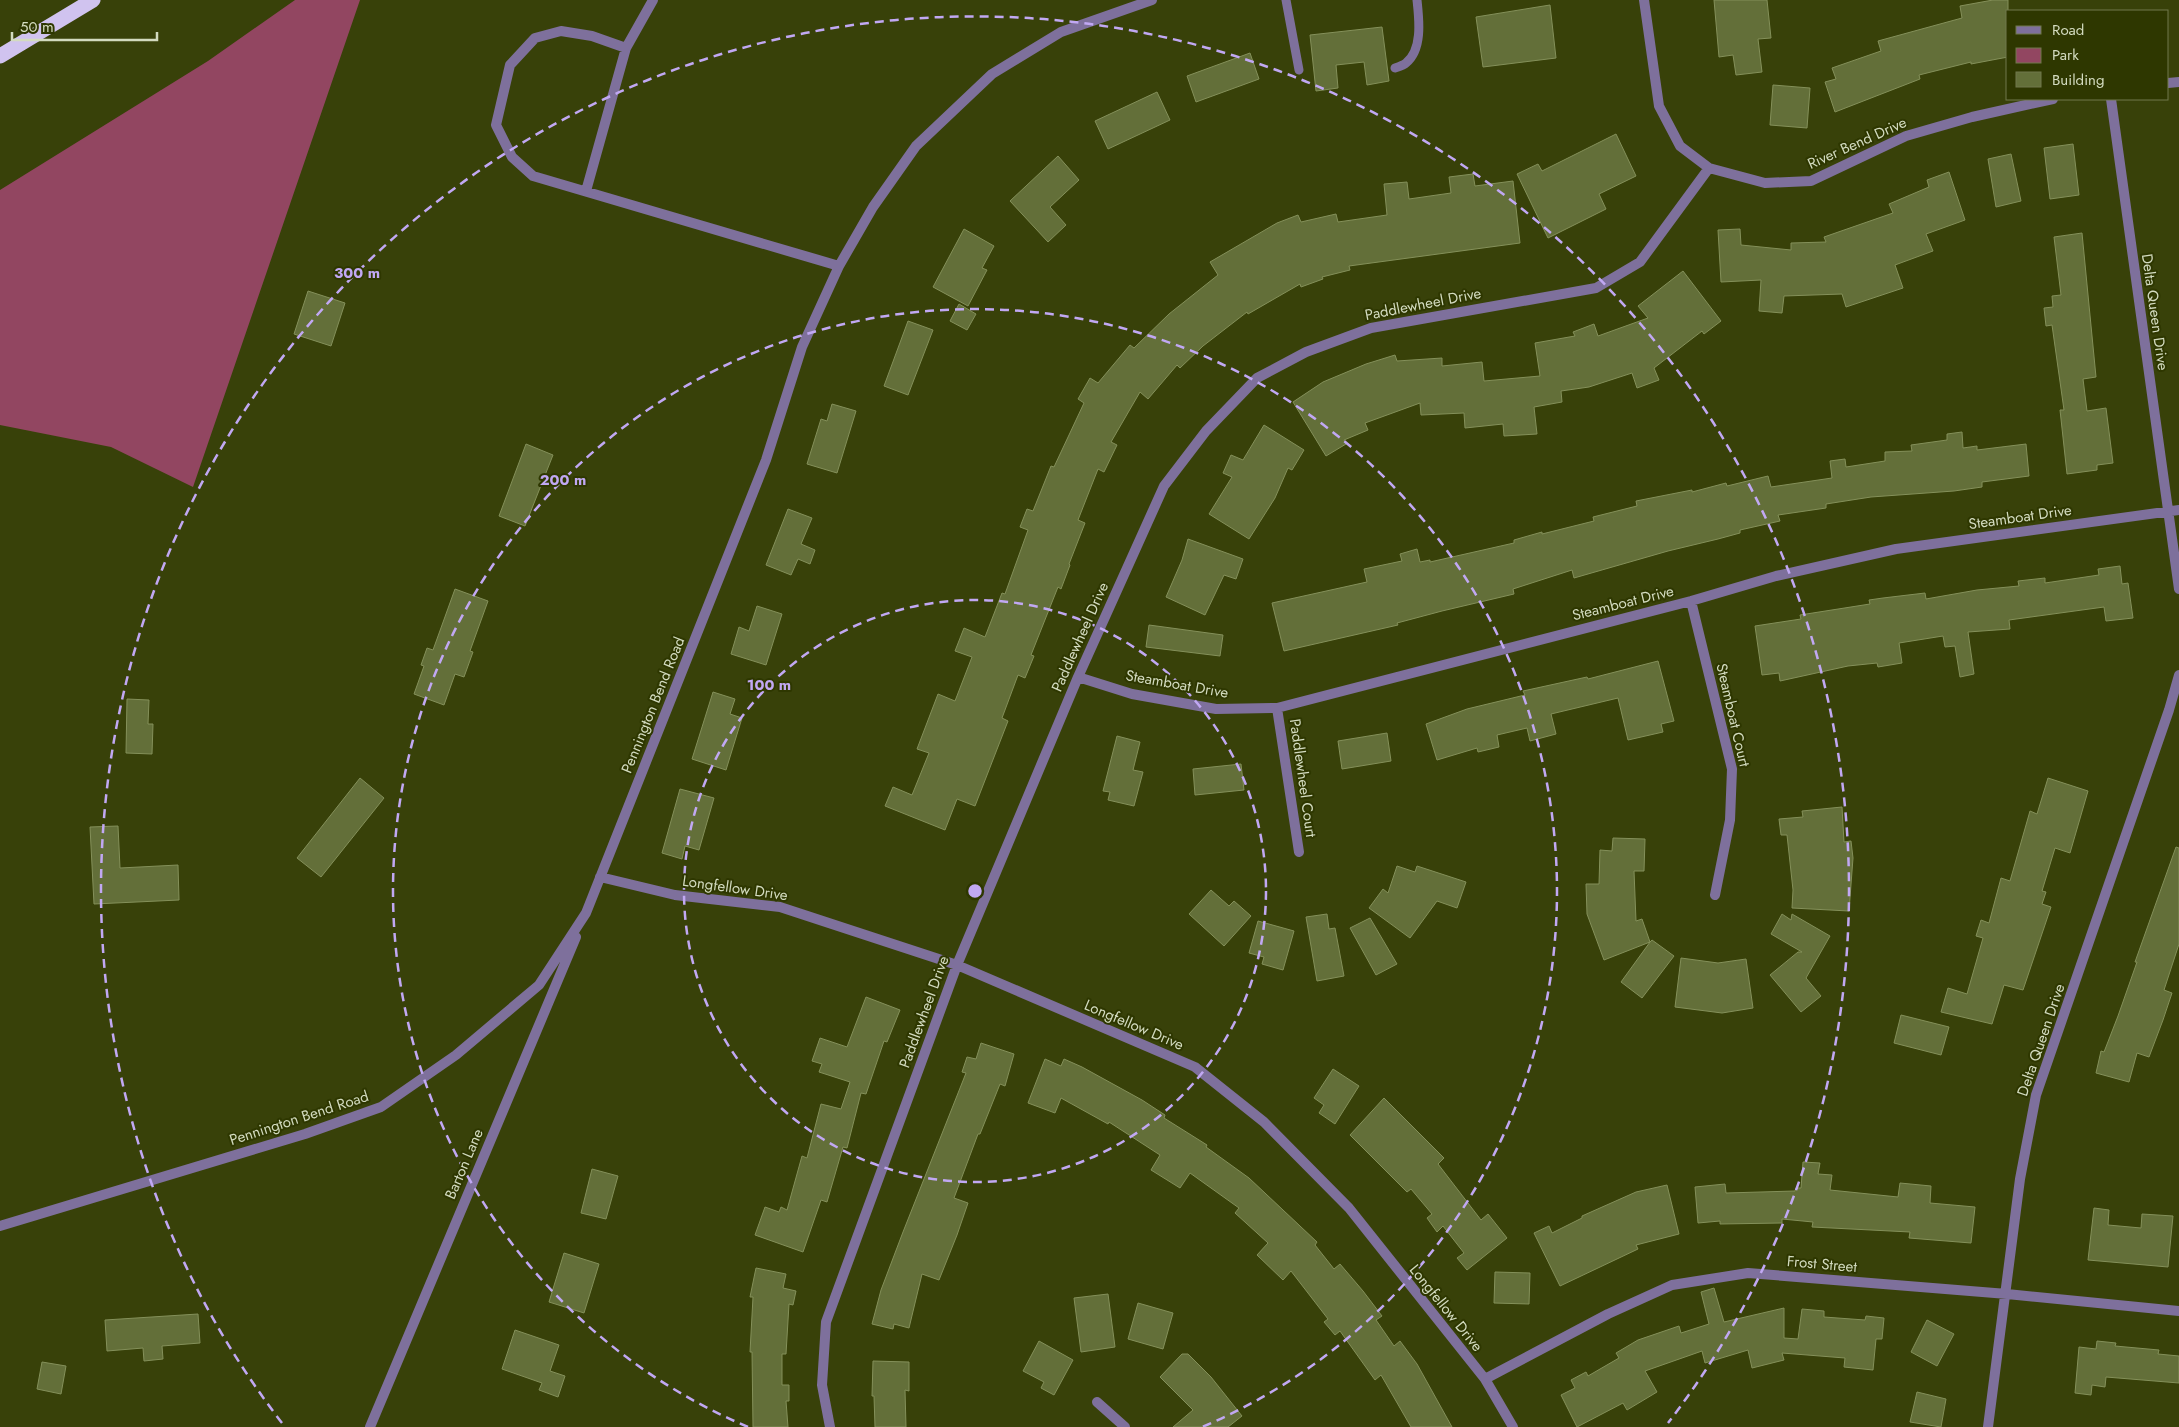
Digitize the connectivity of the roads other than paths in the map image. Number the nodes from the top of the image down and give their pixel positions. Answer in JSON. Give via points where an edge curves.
{"nodes":[{"id":1,"x":93,"y":0,"type":"edge"},
{"id":2,"x":653,"y":0,"type":"edge"},
{"id":3,"x":1152,"y":0,"type":"edge"},
{"id":4,"x":1286,"y":0,"type":"edge"},
{"id":5,"x":1417,"y":0,"type":"edge"},
{"id":6,"x":1644,"y":0,"type":"edge"},
{"id":7,"x":626,"y":48,"type":"junction"},
{"id":8,"x":0,"y":56,"type":"edge"},
{"id":9,"x":1395,"y":68,"type":"dead end"},
{"id":10,"x":1299,"y":70,"type":"dead end"},
{"id":11,"x":2048,"y":100,"type":"edge"},
{"id":12,"x":2111,"y":100,"type":"edge"},
{"id":13,"x":1709,"y":168,"type":"junction"},
{"id":14,"x":586,"y":191,"type":"junction"},
{"id":15,"x":839,"y":266,"type":"junction"},
{"id":16,"x":2179,"y":510,"type":"edge"},
{"id":17,"x":2168,"y":511,"type":"junction"},
{"id":18,"x":2179,"y":589,"type":"edge"},
{"id":19,"x":1691,"y":601,"type":"junction"},
{"id":20,"x":2179,"y":675,"type":"edge"},
{"id":21,"x":1078,"y":677,"type":"junction"},
{"id":22,"x":1277,"y":708,"type":"junction"},
{"id":23,"x":1299,"y":852,"type":"dead end"},
{"id":24,"x":600,"y":878,"type":"junction"},
{"id":25,"x":1716,"y":895,"type":"dead end"},
{"id":26,"x":586,"y":913,"type":"junction"},
{"id":27,"x":957,"y":965,"type":"junction"},
{"id":28,"x":0,"y":1226,"type":"edge"},
{"id":29,"x":2007,"y":1294,"type":"junction"},
{"id":30,"x":2179,"y":1312,"type":"edge"},
{"id":31,"x":1485,"y":1379,"type":"junction"},
{"id":32,"x":1097,"y":1402,"type":"dead end"},
{"id":33,"x":370,"y":1427,"type":"edge"},
{"id":34,"x":830,"y":1427,"type":"edge"},
{"id":35,"x":1125,"y":1427,"type":"edge"},
{"id":36,"x":1513,"y":1427,"type":"edge"},
{"id":37,"x":1988,"y":1427,"type":"edge"}],
"edges":[{"from":1,"to":8,"type":"highway"},
{"from":2,"to":7,"type":"street"},
{"from":3,"to":15,"type":"street","name":"Pennington Bend Road","via":[[1061,32],[992,74],[916,146],[873,207]]},
{"from":4,"to":10,"type":"lane"},
{"from":5,"to":9,"type":"lane","via":[[1419,31],[1414,50],[1406,63]]},
{"from":6,"to":13,"type":"street","name":"River Bend Drive","via":[[1659,106],[1680,146]]},
{"from":7,"to":14,"type":"street"},
{"from":7,"to":14,"type":"street","via":[[592,36],[562,31],[535,38],[510,65],[496,125],[512,158],[533,176]]},
{"from":11,"to":13,"type":"street","name":"River Bend Drive","via":[[1906,136],[1811,181],[1765,183]]},
{"from":12,"to":17,"type":"street","name":"Delta Queen Drive"},
{"from":13,"to":21,"type":"street","name":"Paddlewheel Drive","via":[[1640,262],[1596,288],[1371,328],[1306,352],[1257,378],[1206,432],[1164,486]]},
{"from":14,"to":15,"type":"street"},
{"from":15,"to":24,"type":"street","name":"Pennington Bend Road","via":[[802,346],[766,460]]},
{"from":16,"to":17,"type":"street","name":"Steamboat Drive"},
{"from":17,"to":18,"type":"street","name":"Delta Queen Drive"},
{"from":17,"to":19,"type":"street","name":"Steamboat Drive","via":[[1896,549],[1776,576]]},
{"from":19,"to":22,"type":"street","name":"Steamboat Drive"},
{"from":19,"to":25,"type":"street","name":"Steamboat Court","via":[[1732,769],[1730,820]]},
{"from":20,"to":29,"type":"street","name":"Delta Queen Drive","via":[[2036,1096],[2020,1179]]},
{"from":21,"to":22,"type":"street","name":"Steamboat Drive","via":[[1132,694],[1216,709]]},
{"from":21,"to":27,"type":"street","name":"Paddlewheel Drive"},
{"from":22,"to":23,"type":"street","name":"Paddlewheel Court"},
{"from":24,"to":26,"type":"street","name":"Pennington Bend Road"},
{"from":24,"to":27,"type":"street","name":"Longfellow Drive","via":[[675,894],[780,907]]},
{"from":26,"to":28,"type":"street","name":"Pennington Bend Road","via":[[539,985],[456,1054],[381,1107],[305,1134]]},
{"from":26,"to":33,"type":"street","name":"Barton Lane"},
{"from":27,"to":31,"type":"street","name":"Longfellow Drive","via":[[1195,1067],[1264,1122],[1349,1208]]},
{"from":27,"to":34,"type":"street","name":"Paddlewheel Drive","via":[[826,1322],[822,1385]]},
{"from":29,"to":30,"type":"street","name":"Frost Street"},
{"from":29,"to":31,"type":"street","name":"Frost Street","via":[[1748,1274],[1672,1285],[1608,1314]]},
{"from":29,"to":37,"type":"street","name":"Delta Queen Drive"},
{"from":31,"to":36,"type":"street","name":"Longfellow Drive"},
{"from":32,"to":35,"type":"street"}]}
